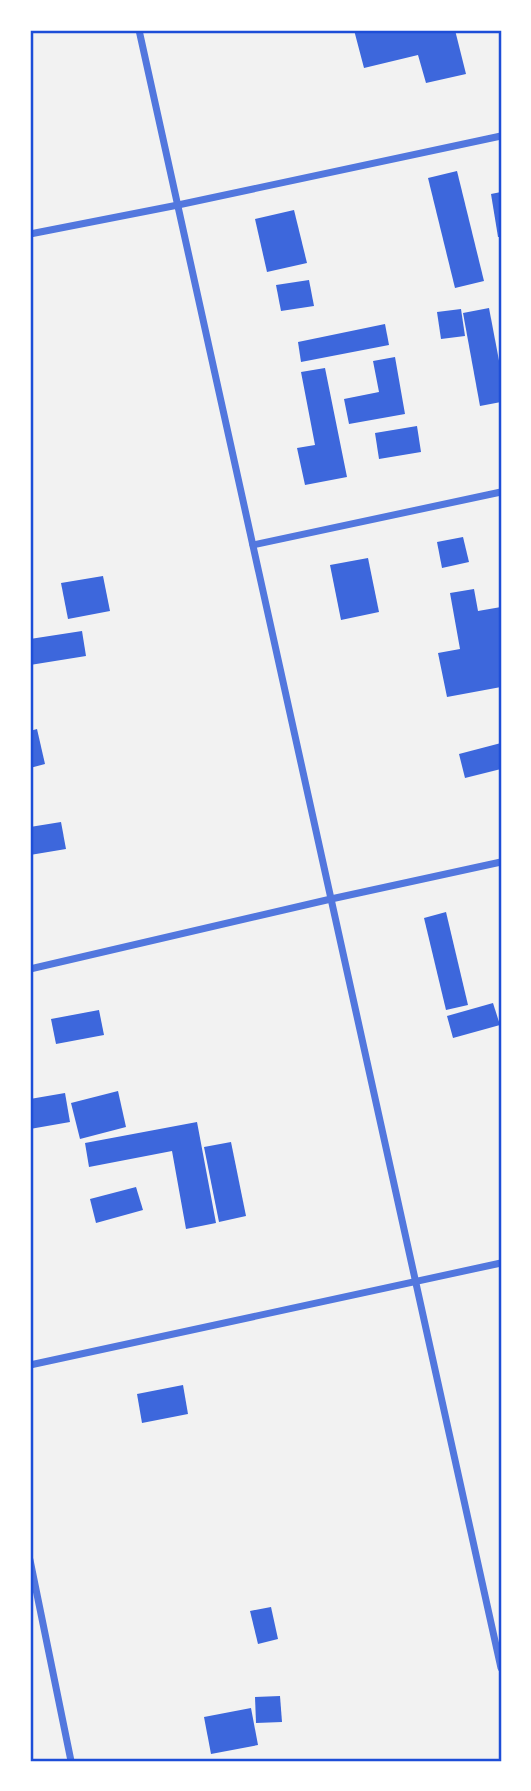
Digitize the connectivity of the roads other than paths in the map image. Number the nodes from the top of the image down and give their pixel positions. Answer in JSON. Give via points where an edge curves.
{"nodes":[{"id":1,"x":139,"y":30,"type":"edge"},
{"id":2,"x":501,"y":136,"type":"edge"},
{"id":3,"x":178,"y":205,"type":"junction"},
{"id":4,"x":30,"y":234,"type":"edge"},
{"id":5,"x":501,"y":492,"type":"edge"},
{"id":6,"x":253,"y":545,"type":"junction"},
{"id":7,"x":501,"y":862,"type":"edge"},
{"id":8,"x":331,"y":899,"type":"junction"},
{"id":9,"x":30,"y":968,"type":"edge"},
{"id":10,"x":501,"y":1263,"type":"edge"},
{"id":11,"x":416,"y":1282,"type":"junction"},
{"id":12,"x":30,"y":1365,"type":"edge"},
{"id":13,"x":30,"y":1560,"type":"edge"},
{"id":14,"x":497,"y":1632,"type":"edge"},
{"id":15,"x":501,"y":1668,"type":"edge"},
{"id":16,"x":71,"y":1761,"type":"edge"}],
"edges":[{"from":1,"to":3,"type":"street"},
{"from":2,"to":3,"type":"street"},
{"from":3,"to":4,"type":"street"},
{"from":3,"to":6,"type":"street"},
{"from":5,"to":6,"type":"street"},
{"from":6,"to":8,"type":"street"},
{"from":7,"to":8,"type":"street"},
{"from":8,"to":9,"type":"street"},
{"from":8,"to":11,"type":"street"},
{"from":10,"to":11,"type":"street"},
{"from":11,"to":12,"type":"street"},
{"from":11,"to":14,"type":"street"},
{"from":13,"to":16,"type":"street"},
{"from":14,"to":15,"type":"street"}]}
